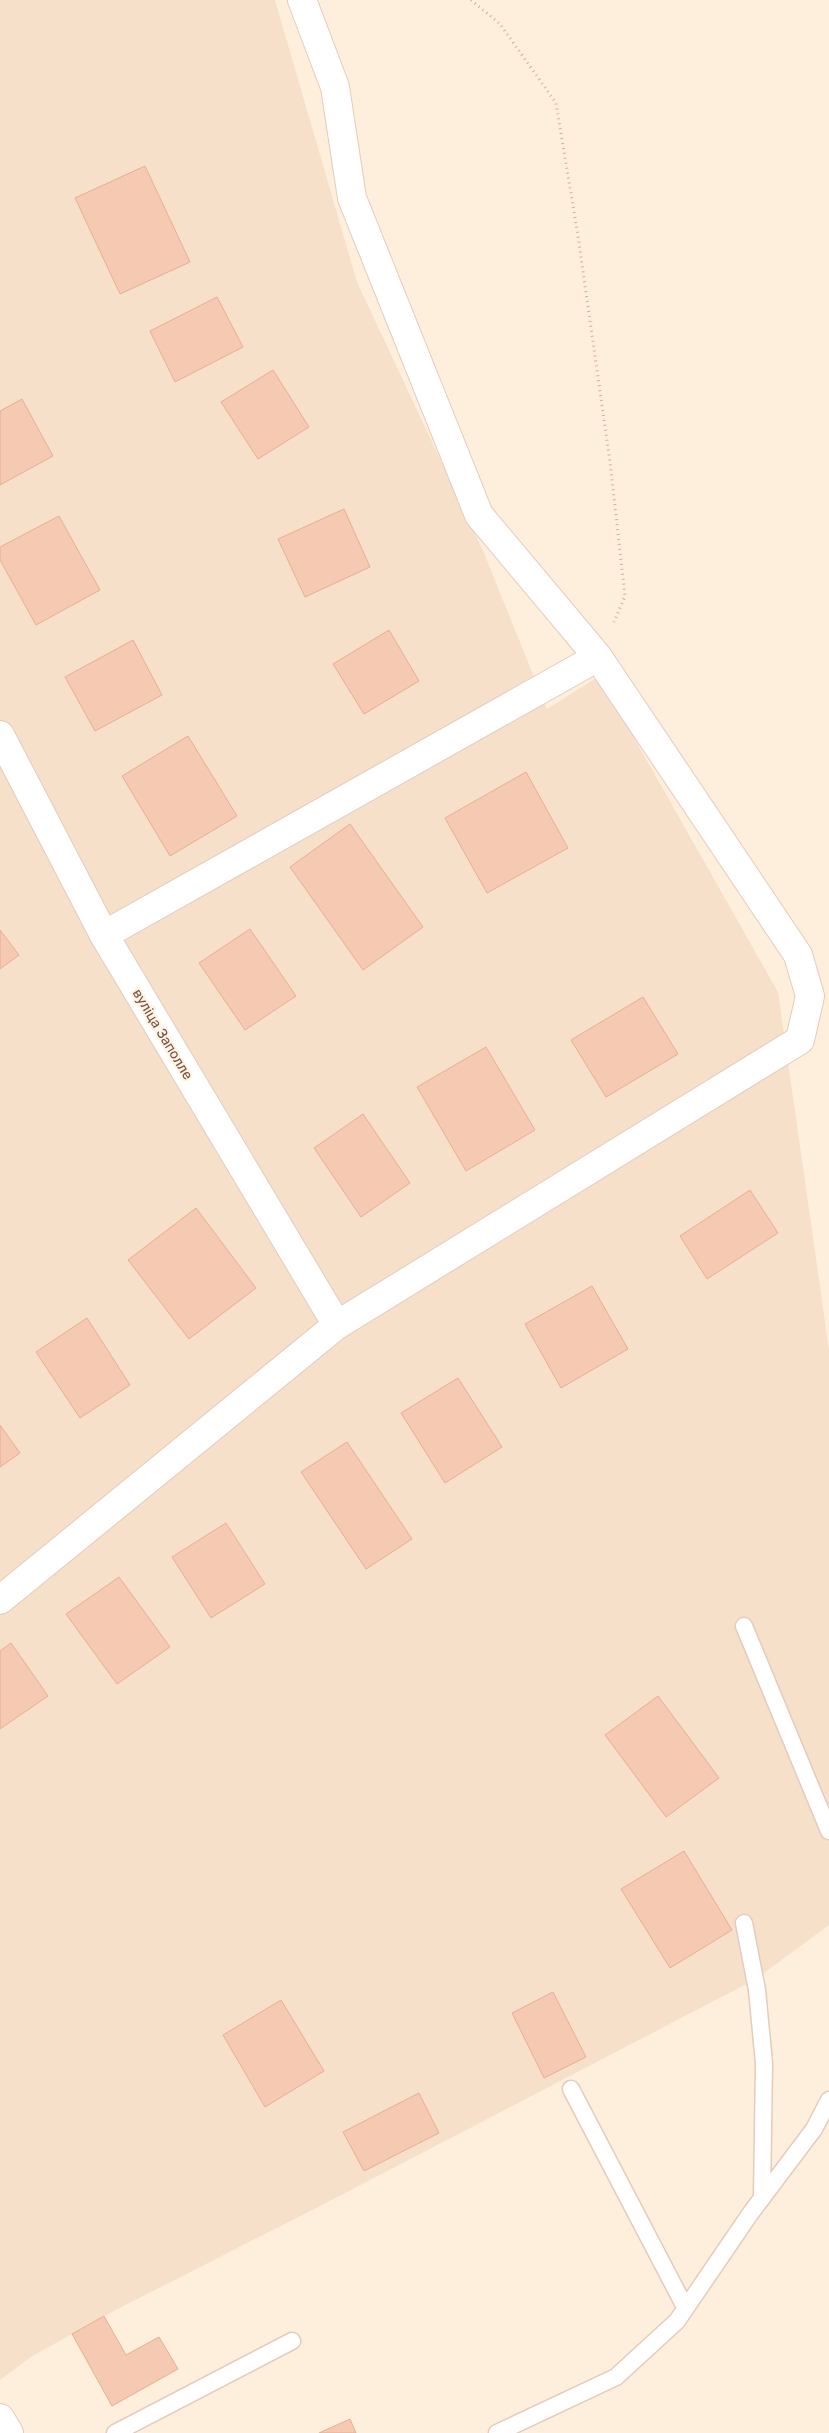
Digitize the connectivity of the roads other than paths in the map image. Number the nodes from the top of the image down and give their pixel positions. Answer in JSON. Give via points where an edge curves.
{"nodes":[{"id":1,"x":302,"y":0,"type":"edge"},
{"id":2,"x":598,"y":657,"type":"junction"},
{"id":3,"x":0,"y":735,"type":"edge"},
{"id":4,"x":104,"y":935,"type":"junction"},
{"id":5,"x":337,"y":1325,"type":"junction"},
{"id":6,"x":0,"y":1600,"type":"edge"},
{"id":7,"x":744,"y":1626,"type":"dead end"},
{"id":8,"x":829,"y":1831,"type":"edge"},
{"id":9,"x":744,"y":1923,"type":"dead end"},
{"id":10,"x":571,"y":2089,"type":"dead end"},
{"id":11,"x":829,"y":2100,"type":"edge"},
{"id":12,"x":762,"y":2198,"type":"junction"},
{"id":13,"x":685,"y":2308,"type":"junction"},
{"id":14,"x":292,"y":2341,"type":"dead end"},
{"id":15,"x":0,"y":2418,"type":"edge"},
{"id":16,"x":10,"y":2433,"type":"edge"},
{"id":17,"x":115,"y":2433,"type":"edge"},
{"id":18,"x":497,"y":2433,"type":"edge"}],
"edges":[{"from":1,"to":2,"type":"street","via":[[335,87],[352,198],[478,515]]},
{"from":2,"to":4,"type":"street"},
{"from":2,"to":5,"type":"street","via":[[798,955],[810,996],[800,1040]]},
{"from":3,"to":4,"type":"street","name":"вуліца Заполле"},
{"from":4,"to":5,"type":"street","name":"вуліца Заполле"},
{"from":5,"to":6,"type":"street"},
{"from":7,"to":8,"type":"lane"},
{"from":9,"to":12,"type":"lane","via":[[757,1990],[764,2063]]},
{"from":10,"to":13,"type":"lane"},
{"from":11,"to":12,"type":"lane","via":[[814,2128]]},
{"from":12,"to":13,"type":"lane"},
{"from":13,"to":18,"type":"lane","via":[[677,2321],[616,2377]]},
{"from":14,"to":17,"type":"lane"},
{"from":15,"to":16,"type":"street"}]}
